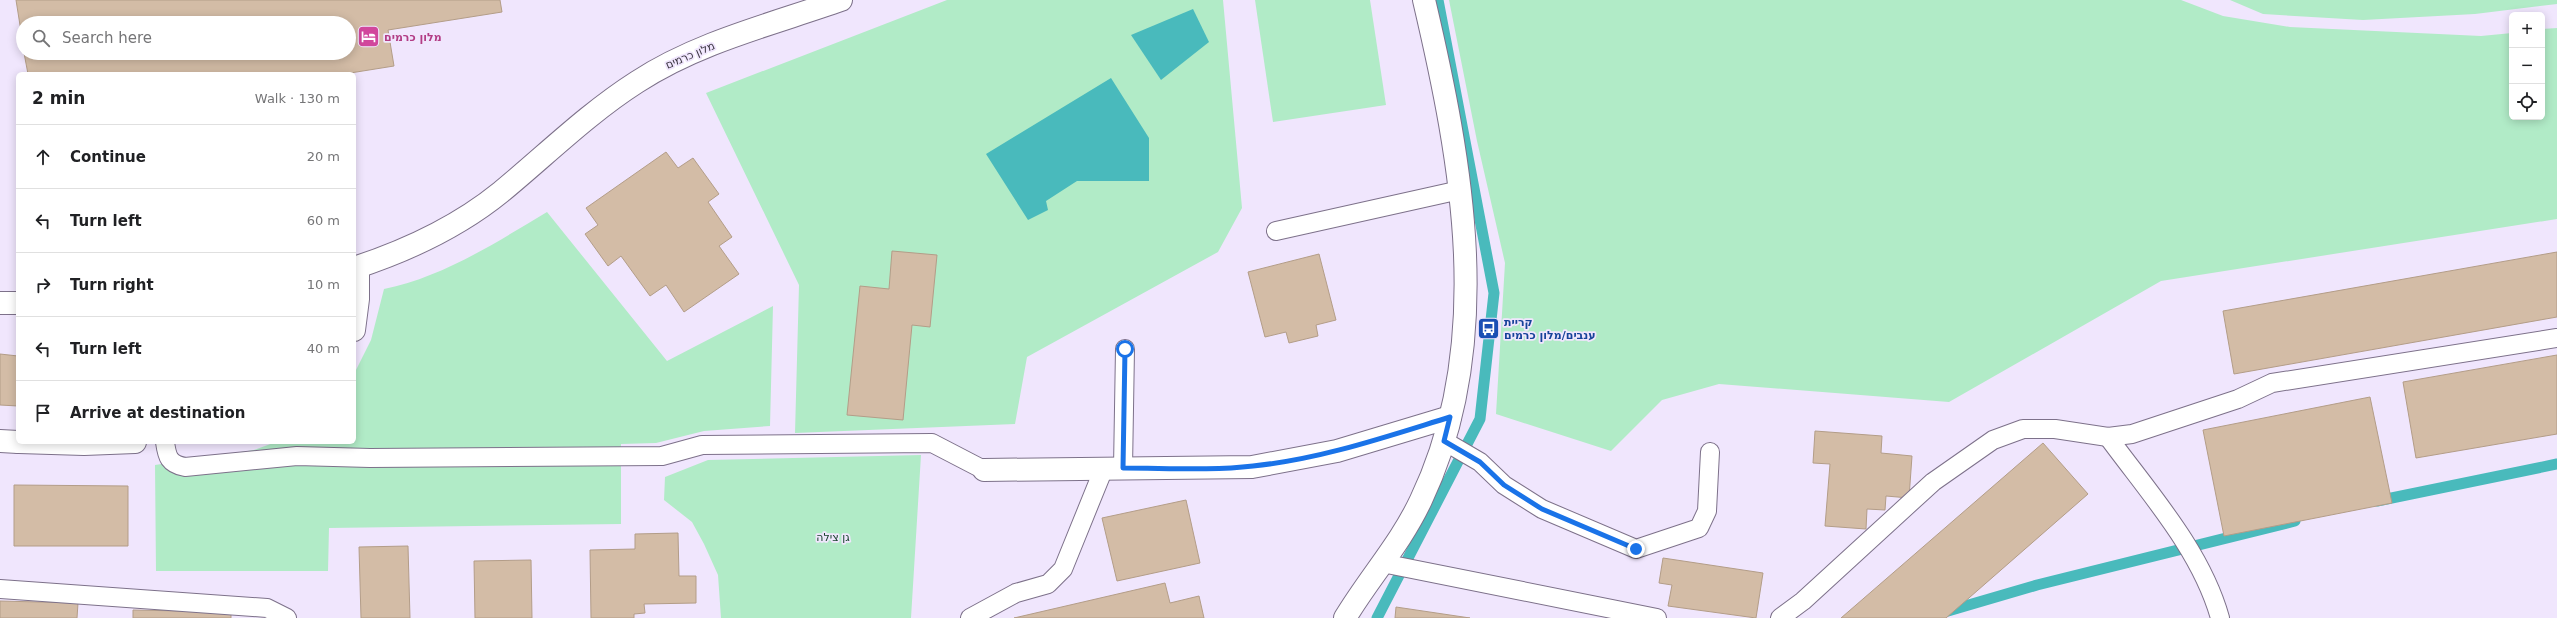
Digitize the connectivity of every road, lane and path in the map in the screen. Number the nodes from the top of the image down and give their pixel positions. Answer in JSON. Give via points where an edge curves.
{"nodes":[{"id":1,"x":841,"y":0,"type":"edge"},
{"id":2,"x":1424,"y":0,"type":"edge"},
{"id":3,"x":1460,"y":190,"type":"junction"},
{"id":4,"x":1276,"y":231,"type":"dead end"},
{"id":5,"x":356,"y":268,"type":"edge"},
{"id":6,"x":0,"y":303,"type":"edge"},
{"id":7,"x":16,"y":303,"type":"edge"},
{"id":8,"x":356,"y":315,"type":"edge"},
{"id":9,"x":2557,"y":338,"type":"edge"},
{"id":10,"x":1125,"y":349,"type":"dead end"},
{"id":11,"x":1450,"y":417,"type":"junction"},
{"id":12,"x":2108,"y":437,"type":"junction"},
{"id":13,"x":0,"y":441,"type":"edge"},
{"id":14,"x":1444,"y":441,"type":"junction"},
{"id":15,"x":16,"y":442,"type":"edge"},
{"id":16,"x":165,"y":444,"type":"edge"},
{"id":17,"x":1710,"y":452,"type":"dead end"},
{"id":18,"x":1113,"y":468,"type":"junction"},
{"id":19,"x":984,"y":470,"type":"joint"},
{"id":20,"x":1382,"y":563,"type":"junction"},
{"id":21,"x":0,"y":590,"type":"edge"},
{"id":22,"x":287,"y":618,"type":"edge"},
{"id":23,"x":970,"y":618,"type":"edge"},
{"id":24,"x":1345,"y":618,"type":"edge"},
{"id":25,"x":1657,"y":618,"type":"edge"},
{"id":26,"x":1780,"y":618,"type":"edge"},
{"id":27,"x":2220,"y":618,"type":"edge"}],
"edges":[{"from":1,"to":5,"type":"street","name":"מלון כרמים","via":[[700,50],[657,70],[601,107],[500,193],[470,214],[406,249]]},
{"from":2,"to":3,"type":"street","via":[[1445,100]]},
{"from":3,"to":4,"type":"lane"},
{"from":3,"to":11,"type":"street","via":[[1465,244],[1465,310],[1459,375]]},
{"from":5,"to":8,"type":"street"},
{"from":6,"to":7,"type":"street"},
{"from":9,"to":12,"type":"lane","via":[[2272,383],[2238,399],[2140,432]]},
{"from":10,"to":18,"type":"lane"},
{"from":11,"to":14,"type":"street"},
{"from":11,"to":18,"type":"street","via":[[1337,451],[1291,461],[1252,466]]},
{"from":12,"to":26,"type":"lane","via":[[2055,430],[2023,430],[1993,440],[1933,482],[1803,602]]},
{"from":12,"to":27,"type":"lane","via":[[2189,549],[2214,596]]},
{"from":13,"to":15,"type":"street"},
{"from":14,"to":17,"type":"lane","via":[[1480,462],[1504,485],[1542,509],[1636,549],[1699,528],[1707,511]]},
{"from":14,"to":20,"type":"street","via":[[1421,500]]},
{"from":16,"to":19,"type":"lane","via":[[168,458],[175,465],[185,466],[297,456],[662,456],[702,445],[932,443]]},
{"from":18,"to":19,"type":"street"},
{"from":18,"to":23,"type":"lane","via":[[1063,569],[1048,584],[1016,593]]},
{"from":20,"to":24,"type":"street"},
{"from":20,"to":25,"type":"lane"},
{"from":21,"to":22,"type":"lane","via":[[267,608]]}]}
